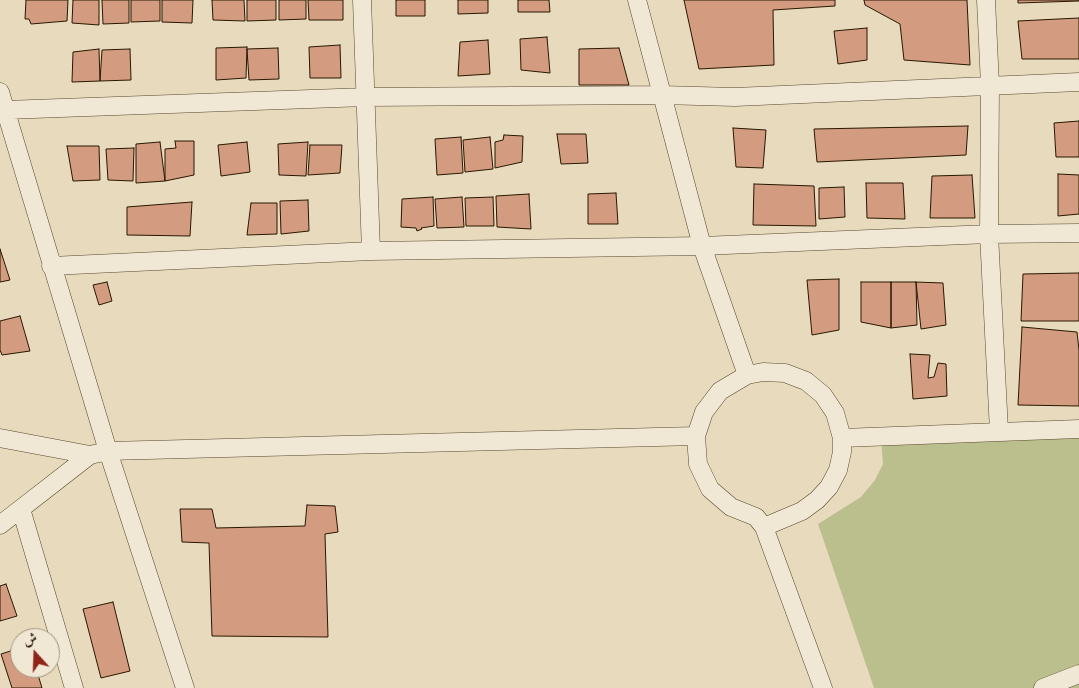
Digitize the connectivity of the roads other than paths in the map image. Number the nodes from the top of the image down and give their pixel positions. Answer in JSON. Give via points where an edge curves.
{"nodes":[{"id":1,"x":362,"y":0,"type":"edge"},
{"id":2,"x":637,"y":0,"type":"edge"},
{"id":3,"x":986,"y":0,"type":"edge"},
{"id":4,"x":1079,"y":82,"type":"edge"},
{"id":5,"x":990,"y":85,"type":"junction"},
{"id":6,"x":0,"y":92,"type":"edge"},
{"id":7,"x":661,"y":95,"type":"junction"},
{"id":8,"x":366,"y":97,"type":"junction"},
{"id":9,"x":6,"y":110,"type":"junction"},
{"id":10,"x":1079,"y":233,"type":"edge"},
{"id":11,"x":989,"y":234,"type":"junction"},
{"id":12,"x":702,"y":246,"type":"junction"},
{"id":13,"x":371,"y":251,"type":"junction"},
{"id":14,"x":51,"y":266,"type":"junction"},
{"id":15,"x":747,"y":375,"type":"junction"},
{"id":16,"x":1079,"y":429,"type":"edge"},
{"id":17,"x":999,"y":431,"type":"junction"},
{"id":18,"x":696,"y":436,"type":"junction"},
{"id":19,"x":0,"y":438,"type":"edge"},
{"id":20,"x":842,"y":438,"type":"junction"},
{"id":21,"x":108,"y":451,"type":"junction"},
{"id":22,"x":90,"y":454,"type":"junction"},
{"id":23,"x":21,"y":509,"type":"junction"},
{"id":24,"x":0,"y":525,"type":"edge"},
{"id":25,"x":764,"y":527,"type":"junction"},
{"id":26,"x":1079,"y":674,"type":"edge"},
{"id":27,"x":74,"y":688,"type":"edge"},
{"id":28,"x":185,"y":688,"type":"edge"},
{"id":29,"x":823,"y":688,"type":"edge"},
{"id":30,"x":1043,"y":688,"type":"edge"}],
"edges":[{"from":1,"to":8,"type":"street"},
{"from":2,"to":7,"type":"street"},
{"from":3,"to":5,"type":"street"},
{"from":4,"to":5,"type":"street"},
{"from":5,"to":7,"type":"street","via":[[735,97]]},
{"from":5,"to":11,"type":"street"},
{"from":6,"to":9,"type":"street"},
{"from":7,"to":8,"type":"street"},
{"from":7,"to":12,"type":"street"},
{"from":8,"to":9,"type":"street"},
{"from":8,"to":13,"type":"street"},
{"from":9,"to":14,"type":"street"},
{"from":10,"to":11,"type":"street"},
{"from":11,"to":12,"type":"street"},
{"from":11,"to":17,"type":"street"},
{"from":12,"to":13,"type":"street"},
{"from":12,"to":15,"type":"street"},
{"from":13,"to":14,"type":"street"},
{"from":14,"to":21,"type":"street"},
{"from":15,"to":18,"type":"street","via":[[720,391],[704,412]]},
{"from":15,"to":20,"type":"street","via":[[785,373],[806,381],[823,395],[835,413]]},
{"from":16,"to":17,"type":"street"},
{"from":17,"to":20,"type":"street"},
{"from":18,"to":21,"type":"street"},
{"from":18,"to":25,"type":"street","via":[[698,464],[710,488],[730,507],[756,517]]},
{"from":19,"to":22,"type":"street"},
{"from":20,"to":25,"type":"street","via":[[838,470],[830,486],[802,511]]},
{"from":21,"to":22,"type":"street"},
{"from":21,"to":28,"type":"street"},
{"from":22,"to":23,"type":"street"},
{"from":23,"to":24,"type":"street"},
{"from":23,"to":27,"type":"street"},
{"from":25,"to":29,"type":"street"},
{"from":26,"to":30,"type":"street"}]}
